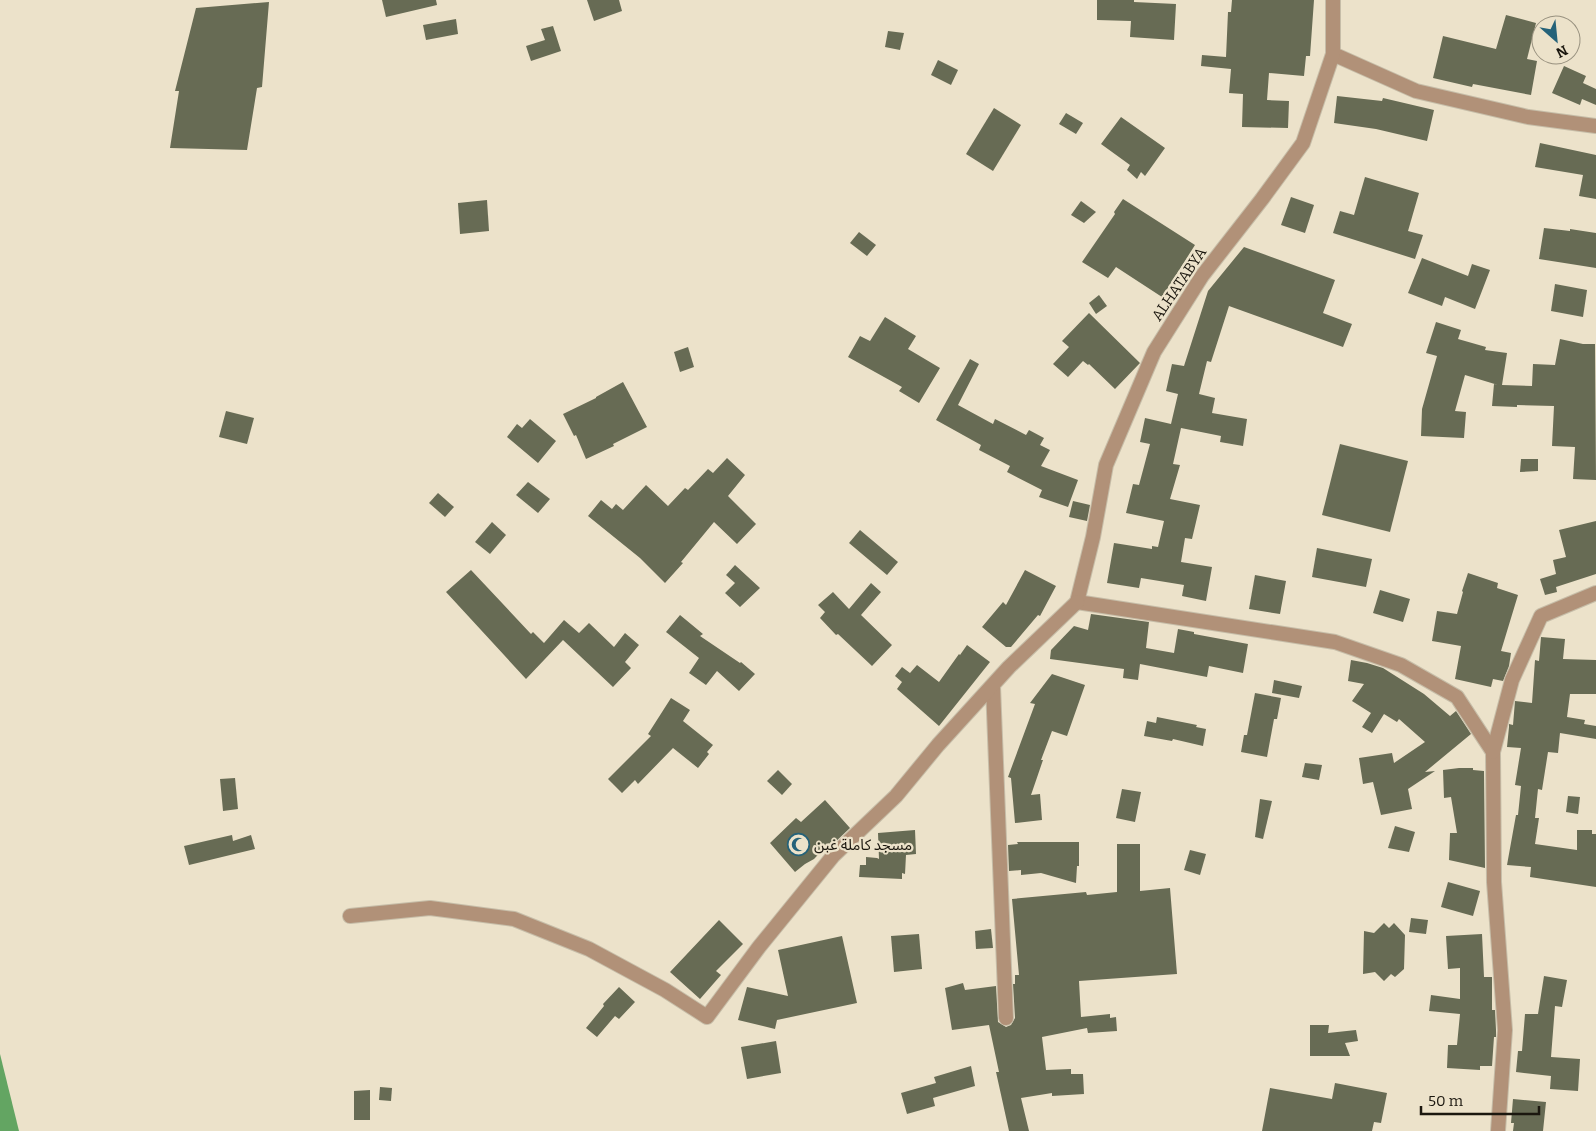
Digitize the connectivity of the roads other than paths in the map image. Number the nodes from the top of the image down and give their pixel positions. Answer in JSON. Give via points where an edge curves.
{"nodes":[{"id":1,"x":1333,"y":0,"type":"edge"},
{"id":2,"x":1333,"y":54,"type":"junction"},
{"id":3,"x":1596,"y":126,"type":"edge"},
{"id":4,"x":1596,"y":593,"type":"edge"},
{"id":5,"x":1077,"y":602,"type":"junction"},
{"id":6,"x":993,"y":686,"type":"junction"},
{"id":7,"x":1493,"y":752,"type":"junction"},
{"id":8,"x":350,"y":916,"type":"dead end"},
{"id":9,"x":1006,"y":1018,"type":"dead end"},
{"id":10,"x":1498,"y":1131,"type":"edge"}],
"edges":[{"from":1,"to":2,"type":"street","name":"ALHATABYA"},
{"from":2,"to":3,"type":"street","via":[[1416,91],[1528,117]]},
{"from":2,"to":5,"type":"street","name":"ALHATABYA","via":[[1303,143],[1202,276],[1154,352],[1106,465],[1094,537]]},
{"from":4,"to":7,"type":"street","via":[[1541,616],[1512,680]]},
{"from":5,"to":6,"type":"street"},
{"from":5,"to":7,"type":"street","via":[[1335,642],[1401,664],[1458,697]]},
{"from":6,"to":8,"type":"street","via":[[896,796],[833,856],[707,1017],[589,949],[514,919],[430,908]]},
{"from":6,"to":9,"type":"street"},
{"from":7,"to":10,"type":"street","via":[[1494,882],[1505,1030]]}]}
